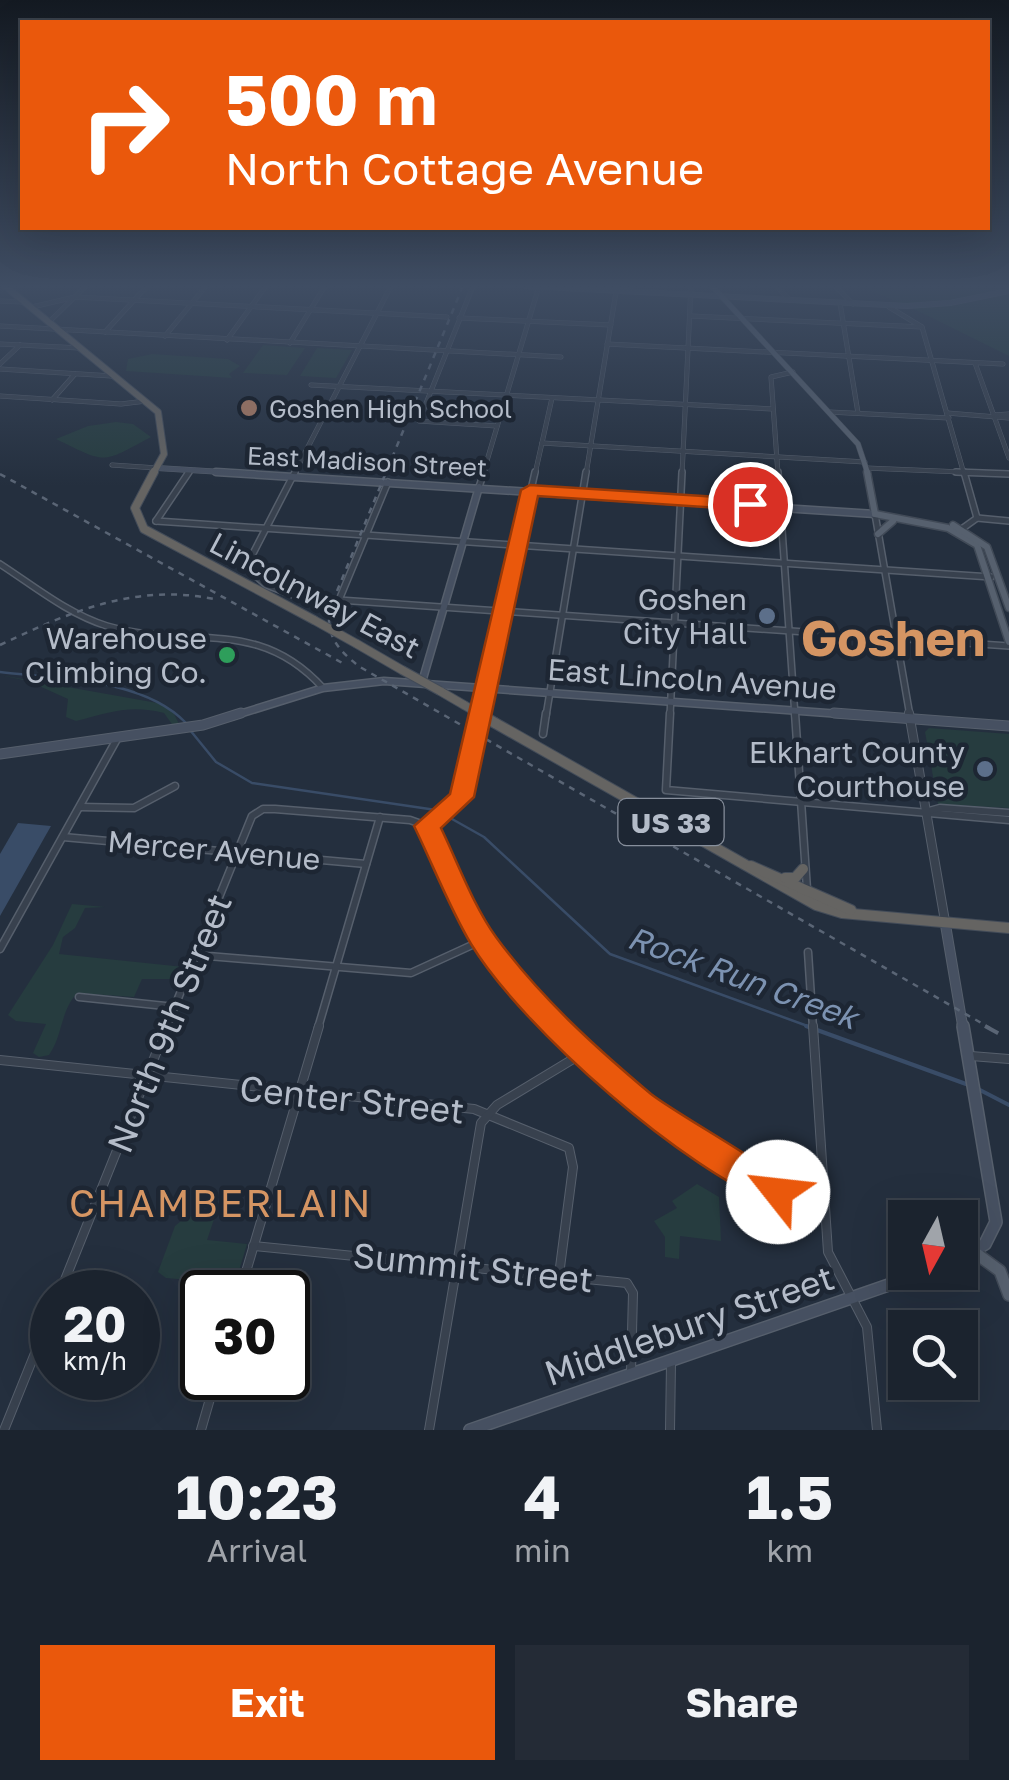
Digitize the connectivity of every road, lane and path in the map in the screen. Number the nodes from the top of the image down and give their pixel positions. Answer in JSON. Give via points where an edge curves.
{"nodes":[{"id":1,"x":89,"y":353,"type":"edge"},
{"id":2,"x":356,"y":353,"type":"edge"},
{"id":3,"x":445,"y":353,"type":"edge"},
{"id":4,"x":477,"y":353,"type":"edge"},
{"id":5,"x":606,"y":353,"type":"edge"},
{"id":6,"x":688,"y":353,"type":"edge"},
{"id":7,"x":768,"y":353,"type":"edge"},
{"id":8,"x":774,"y":353,"type":"junction"},
{"id":9,"x":848,"y":353,"type":"edge"},
{"id":10,"x":930,"y":353,"type":"edge"},
{"id":11,"x":518,"y":355,"type":"junction"},
{"id":12,"x":849,"y":357,"type":"junction"},
{"id":13,"x":561,"y":358,"type":"dead end"},
{"id":14,"x":932,"y":361,"type":"junction"},
{"id":15,"x":975,"y":362,"type":"junction"},
{"id":16,"x":1003,"y":364,"type":"dead end"},
{"id":17,"x":0,"y":367,"type":"edge"},
{"id":18,"x":793,"y":372,"type":"junction"},
{"id":19,"x":75,"y":374,"type":"junction"},
{"id":20,"x":115,"y":375,"type":"junction"},
{"id":21,"x":311,"y":385,"type":"dead end"},
{"id":22,"x":339,"y":386,"type":"junction"},
{"id":23,"x":431,"y":391,"type":"junction"},
{"id":24,"x":506,"y":395,"type":"junction"},
{"id":25,"x":0,"y":396,"type":"edge"},
{"id":26,"x":552,"y":398,"type":"junction"},
{"id":27,"x":52,"y":400,"type":"junction"},
{"id":28,"x":598,"y":400,"type":"junction"},
{"id":29,"x":148,"y":401,"type":"junction"},
{"id":30,"x":685,"y":405,"type":"junction"},
{"id":31,"x":773,"y":409,"type":"junction"},
{"id":32,"x":829,"y":412,"type":"junction"},
{"id":33,"x":858,"y":413,"type":"junction"},
{"id":34,"x":948,"y":416,"type":"junction"},
{"id":35,"x":994,"y":416,"type":"junction"},
{"id":36,"x":1009,"y":416,"type":"edge"},
{"id":37,"x":498,"y":426,"type":"junction"},
{"id":38,"x":542,"y":443,"type":"junction"},
{"id":39,"x":590,"y":446,"type":"junction"},
{"id":40,"x":682,"y":451,"type":"junction"},
{"id":41,"x":776,"y":456,"type":"junction"},
{"id":42,"x":1009,"y":458,"type":"edge"},
{"id":43,"x":112,"y":465,"type":"dead end"},
{"id":44,"x":866,"y":465,"type":"junction"},
{"id":45,"x":157,"y":468,"type":"junction"},
{"id":46,"x":190,"y":470,"type":"junction"},
{"id":47,"x":965,"y":474,"type":"junction"},
{"id":48,"x":1009,"y":474,"type":"edge"},
{"id":49,"x":293,"y":476,"type":"junction"},
{"id":50,"x":388,"y":482,"type":"junction"},
{"id":51,"x":479,"y":488,"type":"junction"},
{"id":52,"x":530,"y":490,"type":"junction"},
{"id":53,"x":582,"y":494,"type":"junction"},
{"id":54,"x":680,"y":500,"type":"junction"},
{"id":55,"x":778,"y":506,"type":"junction"},
{"id":56,"x":874,"y":514,"type":"junction"},
{"id":57,"x":977,"y":518,"type":"junction"},
{"id":58,"x":903,"y":520,"type":"junction"},
{"id":59,"x":1009,"y":520,"type":"edge"},
{"id":60,"x":963,"y":528,"type":"junction"},
{"id":61,"x":266,"y":529,"type":"junction"},
{"id":62,"x":878,"y":534,"type":"junction"},
{"id":63,"x":366,"y":536,"type":"junction"},
{"id":64,"x":463,"y":542,"type":"junction"},
{"id":65,"x":518,"y":546,"type":"junction"},
{"id":66,"x":573,"y":550,"type":"junction"},
{"id":67,"x":676,"y":556,"type":"junction"},
{"id":68,"x":782,"y":563,"type":"junction"},
{"id":69,"x":0,"y":564,"type":"edge"},
{"id":70,"x":884,"y":570,"type":"junction"},
{"id":71,"x":1000,"y":578,"type":"edge"},
{"id":72,"x":312,"y":602,"type":"dead end"},
{"id":73,"x":444,"y":608,"type":"junction"},
{"id":74,"x":1009,"y":608,"type":"edge"},
{"id":75,"x":503,"y":611,"type":"junction"},
{"id":76,"x":562,"y":615,"type":"junction"},
{"id":77,"x":674,"y":623,"type":"junction"},
{"id":78,"x":787,"y":630,"type":"junction"},
{"id":79,"x":896,"y":638,"type":"junction"},
{"id":80,"x":1009,"y":644,"type":"edge"},
{"id":81,"x":422,"y":682,"type":"junction"},
{"id":82,"x":486,"y":686,"type":"junction"},
{"id":83,"x":322,"y":688,"type":"junction"},
{"id":84,"x":549,"y":691,"type":"junction"},
{"id":85,"x":670,"y":700,"type":"junction"},
{"id":86,"x":792,"y":709,"type":"junction"},
{"id":87,"x":910,"y":718,"type":"junction"},
{"id":88,"x":1009,"y":726,"type":"edge"},
{"id":89,"x":542,"y":734,"type":"dead end"},
{"id":90,"x":118,"y":739,"type":"junction"},
{"id":91,"x":0,"y":754,"type":"edge"},
{"id":92,"x":174,"y":786,"type":"dead end"},
{"id":93,"x":798,"y":802,"type":"junction"},
{"id":94,"x":80,"y":807,"type":"junction"},
{"id":95,"x":926,"y":812,"type":"junction"},
{"id":96,"x":1009,"y":817,"type":"edge"},
{"id":97,"x":380,"y":818,"type":"junction"},
{"id":98,"x":427,"y":826,"type":"junction"},
{"id":99,"x":63,"y":838,"type":"junction"},
{"id":100,"x":237,"y":852,"type":"junction"},
{"id":101,"x":366,"y":864,"type":"junction"},
{"id":102,"x":746,"y":865,"type":"junction"},
{"id":103,"x":803,"y":869,"type":"junction"},
{"id":104,"x":768,"y":872,"type":"junction"},
{"id":105,"x":808,"y":897,"type":"junction"},
{"id":106,"x":945,"y":922,"type":"junction"},
{"id":107,"x":1009,"y":928,"type":"edge"},
{"id":108,"x":483,"y":940,"type":"junction"},
{"id":109,"x":0,"y":949,"type":"edge"},
{"id":110,"x":808,"y":952,"type":"dead end"},
{"id":111,"x":196,"y":955,"type":"junction"},
{"id":112,"x":335,"y":967,"type":"junction"},
{"id":113,"x":79,"y":996,"type":"dead end"},
{"id":114,"x":175,"y":1008,"type":"junction"},
{"id":115,"x":583,"y":1053,"type":"junction"},
{"id":116,"x":968,"y":1055,"type":"junction"},
{"id":117,"x":1009,"y":1059,"type":"edge"},
{"id":118,"x":0,"y":1060,"type":"edge"},
{"id":119,"x":146,"y":1077,"type":"junction"},
{"id":120,"x":298,"y":1093,"type":"junction"},
{"id":121,"x":486,"y":1114,"type":"junction"},
{"id":122,"x":824,"y":1214,"type":"junction"},
{"id":123,"x":254,"y":1246,"type":"junction"},
{"id":124,"x":978,"y":1248,"type":"edge"},
{"id":125,"x":978,"y":1255,"type":"edge"},
{"id":126,"x":454,"y":1266,"type":"junction"},
{"id":127,"x":69,"y":1270,"type":"edge"},
{"id":128,"x":247,"y":1270,"type":"edge"},
{"id":129,"x":559,"y":1275,"type":"junction"},
{"id":130,"x":888,"y":1285,"type":"edge"},
{"id":131,"x":1009,"y":1295,"type":"edge"},
{"id":132,"x":851,"y":1298,"type":"junction"},
{"id":133,"x":671,"y":1360,"type":"junction"},
{"id":134,"x":30,"y":1363,"type":"edge"},
{"id":135,"x":631,"y":1374,"type":"junction"},
{"id":136,"x":210,"y":1400,"type":"edge"},
{"id":137,"x":510,"y":1416,"type":"junction"},
{"id":138,"x":4,"y":1424,"type":"edge"},
{"id":139,"x":201,"y":1430,"type":"edge"},
{"id":140,"x":428,"y":1430,"type":"edge"},
{"id":141,"x":470,"y":1430,"type":"edge"},
{"id":142,"x":508,"y":1430,"type":"edge"},
{"id":143,"x":670,"y":1430,"type":"edge"},
{"id":144,"x":877,"y":1430,"type":"edge"}],
"edges":[{"from":1,"to":20,"type":"highway"},
{"from":2,"to":22,"type":"street"},
{"from":3,"to":23,"type":"street"},
{"from":4,"to":11,"type":"street"},
{"from":5,"to":28,"type":"street"},
{"from":6,"to":30,"type":"street"},
{"from":7,"to":8,"type":"street"},
{"from":8,"to":12,"type":"street"},
{"from":8,"to":18,"type":"main road"},
{"from":9,"to":12,"type":"street"},
{"from":10,"to":14,"type":"street"},
{"from":11,"to":13,"type":"street"},
{"from":11,"to":24,"type":"street"},
{"from":12,"to":14,"type":"street"},
{"from":12,"to":33,"type":"street"},
{"from":14,"to":15,"type":"street"},
{"from":14,"to":34,"type":"street"},
{"from":15,"to":16,"type":"street"},
{"from":15,"to":35,"type":"street"},
{"from":17,"to":19,"type":"street"},
{"from":18,"to":31,"type":"street","via":[[771,376]]},
{"from":18,"to":32,"type":"main road"},
{"from":19,"to":20,"type":"street"},
{"from":19,"to":27,"type":"street"},
{"from":20,"to":29,"type":"highway"},
{"from":21,"to":22,"type":"street"},
{"from":22,"to":23,"type":"street"},
{"from":22,"to":49,"type":"street"},
{"from":23,"to":24,"type":"street"},
{"from":23,"to":37,"type":"street","via":[[419,422]]},
{"from":24,"to":26,"type":"street"},
{"from":24,"to":37,"type":"street"},
{"from":25,"to":27,"type":"street"},
{"from":26,"to":28,"type":"street"},
{"from":26,"to":38,"type":"street"},
{"from":27,"to":29,"type":"street"},
{"from":28,"to":30,"type":"street"},
{"from":28,"to":39,"type":"street"},
{"from":29,"to":45,"type":"highway","name":"Lincolnway East","number":"US 33","via":[[164,432]]},
{"from":30,"to":31,"type":"street"},
{"from":30,"to":40,"type":"street"},
{"from":31,"to":41,"type":"street"},
{"from":32,"to":33,"type":"street"},
{"from":32,"to":44,"type":"main road","via":[[858,444]]},
{"from":33,"to":34,"type":"street"},
{"from":34,"to":35,"type":"street"},
{"from":34,"to":47,"type":"street"},
{"from":35,"to":36,"type":"street"},
{"from":35,"to":42,"type":"street"},
{"from":37,"to":51,"type":"street"},
{"from":38,"to":39,"type":"street"},
{"from":38,"to":52,"type":"street"},
{"from":39,"to":40,"type":"street"},
{"from":39,"to":53,"type":"street"},
{"from":40,"to":41,"type":"street"},
{"from":40,"to":54,"type":"street"},
{"from":41,"to":44,"type":"street"},
{"from":41,"to":55,"type":"street"},
{"from":43,"to":45,"type":"street"},
{"from":44,"to":47,"type":"street"},
{"from":44,"to":56,"type":"main road"},
{"from":45,"to":46,"type":"main road","name":"East Madison Street"},
{"from":45,"to":102,"type":"highway","name":"Lincolnway East","number":"US 33","bridge":true,"via":[[136,504],[144,530]]},
{"from":46,"to":49,"type":"main road","name":"East Madison Street"},
{"from":46,"to":61,"type":"street","via":[[156,521]]},
{"from":47,"to":48,"type":"street"},
{"from":47,"to":57,"type":"street"},
{"from":49,"to":50,"type":"main road","name":"East Madison Street"},
{"from":49,"to":61,"type":"street"},
{"from":50,"to":51,"type":"main road","name":"East Madison Street"},
{"from":50,"to":63,"type":"street"},
{"from":51,"to":52,"type":"main road","name":"East Madison Street"},
{"from":51,"to":64,"type":"main road"},
{"from":52,"to":53,"type":"main road","name":"East Madison Street"},
{"from":52,"to":65,"type":"street"},
{"from":53,"to":54,"type":"main road","name":"East Madison Street"},
{"from":53,"to":66,"type":"street"},
{"from":54,"to":55,"type":"main road","name":"East Madison Street"},
{"from":54,"to":67,"type":"street"},
{"from":55,"to":56,"type":"main road","name":"East Madison Street"},
{"from":55,"to":68,"type":"street"},
{"from":56,"to":58,"type":"main road"},
{"from":56,"to":60,"type":"main road"},
{"from":56,"to":62,"type":"street"},
{"from":57,"to":59,"type":"street"},
{"from":57,"to":60,"type":"street"},
{"from":58,"to":62,"type":"main road","via":[[886,523]]},
{"from":58,"to":71,"type":"main road","via":[[966,536]]},
{"from":60,"to":71,"type":"main road","via":[[990,547]]},
{"from":61,"to":63,"type":"street"},
{"from":61,"to":72,"type":"street","via":[[246,569]]},
{"from":62,"to":70,"type":"street"},
{"from":63,"to":64,"type":"street"},
{"from":63,"to":73,"type":"street","via":[[338,600]]},
{"from":64,"to":65,"type":"street"},
{"from":64,"to":73,"type":"main road"},
{"from":65,"to":66,"type":"street"},
{"from":65,"to":75,"type":"street"},
{"from":66,"to":67,"type":"street"},
{"from":66,"to":76,"type":"street"},
{"from":67,"to":68,"type":"street"},
{"from":67,"to":77,"type":"street"},
{"from":68,"to":70,"type":"street"},
{"from":68,"to":78,"type":"street"},
{"from":69,"to":83,"type":"street","via":[[108,626],[278,648],[307,666]]},
{"from":70,"to":71,"type":"street"},
{"from":70,"to":79,"type":"street"},
{"from":71,"to":74,"type":"main road"},
{"from":71,"to":80,"type":"main road"},
{"from":73,"to":75,"type":"street"},
{"from":73,"to":81,"type":"main road"},
{"from":75,"to":76,"type":"street"},
{"from":75,"to":82,"type":"street"},
{"from":76,"to":77,"type":"street"},
{"from":76,"to":84,"type":"street"},
{"from":77,"to":78,"type":"street"},
{"from":77,"to":85,"type":"street"},
{"from":78,"to":79,"type":"street"},
{"from":78,"to":86,"type":"street"},
{"from":79,"to":80,"type":"street"},
{"from":79,"to":87,"type":"street"},
{"from":81,"to":82,"type":"main road","name":"East Lincoln Avenue"},
{"from":81,"to":83,"type":"main road","name":"East Lincoln Avenue"},
{"from":82,"to":84,"type":"main road","name":"East Lincoln Avenue"},
{"from":82,"to":98,"type":"street","via":[[462,797]]},
{"from":83,"to":90,"type":"main road","name":"East Lincoln Avenue","via":[[204,726]]},
{"from":84,"to":85,"type":"main road","name":"East Lincoln Avenue"},
{"from":84,"to":89,"type":"street"},
{"from":85,"to":86,"type":"main road","name":"East Lincoln Avenue"},
{"from":85,"to":93,"type":"street","via":[[666,790]]},
{"from":86,"to":87,"type":"main road","name":"East Lincoln Avenue"},
{"from":86,"to":93,"type":"street"},
{"from":87,"to":88,"type":"main road","name":"East Lincoln Avenue"},
{"from":87,"to":95,"type":"street"},
{"from":90,"to":91,"type":"main road","name":"East Lincoln Avenue"},
{"from":90,"to":94,"type":"street"},
{"from":92,"to":94,"type":"street","via":[[134,808]]},
{"from":93,"to":95,"type":"street"},
{"from":93,"to":103,"type":"street"},
{"from":94,"to":99,"type":"street"},
{"from":95,"to":96,"type":"street"},
{"from":95,"to":106,"type":"street"},
{"from":97,"to":98,"type":"street"},
{"from":97,"to":100,"type":"street","name":"North 9th Street","via":[[258,811]]},
{"from":97,"to":101,"type":"street"},
{"from":98,"to":108,"type":"street"},
{"from":99,"to":100,"type":"street","name":"Mercer Avenue"},
{"from":99,"to":109,"type":"street"},
{"from":100,"to":101,"type":"street","name":"Mercer Avenue"},
{"from":100,"to":111,"type":"street","name":"North 9th Street"},
{"from":101,"to":112,"type":"street"},
{"from":102,"to":104,"type":"highway","name":"Lincolnway East","number":"US 33"},
{"from":102,"to":105,"type":"highway","name":"Lincolnway East","number":"US 33"},
{"from":103,"to":104,"type":"highway","via":[[790,879]]},
{"from":103,"to":105,"type":"street"},
{"from":104,"to":105,"type":"highway","name":"Lincolnway East","number":"US 33"},
{"from":105,"to":106,"type":"highway","number":"US 33","via":[[828,909]]},
{"from":106,"to":107,"type":"highway","number":"US 33"},
{"from":106,"to":116,"type":"main road"},
{"from":108,"to":112,"type":"street","via":[[417,973]]},
{"from":108,"to":115,"type":"street"},
{"from":110,"to":122,"type":"street"},
{"from":111,"to":112,"type":"street"},
{"from":111,"to":114,"type":"street","name":"North 9th Street"},
{"from":112,"to":120,"type":"street"},
{"from":113,"to":114,"type":"street"},
{"from":114,"to":119,"type":"street","name":"North 9th Street"},
{"from":115,"to":121,"type":"street"},
{"from":115,"to":122,"type":"street","via":[[683,1134]]},
{"from":116,"to":117,"type":"street"},
{"from":116,"to":124,"type":"main road","via":[[996,1222]]},
{"from":118,"to":119,"type":"street","name":"Center Street"},
{"from":119,"to":120,"type":"street","name":"Center Street"},
{"from":119,"to":127,"type":"street","name":"North 9th Street"},
{"from":120,"to":121,"type":"street","name":"Center Street"},
{"from":120,"to":123,"type":"street"},
{"from":121,"to":126,"type":"street"},
{"from":121,"to":129,"type":"street","name":"Center Street","via":[[569,1148],[573,1168]]},
{"from":122,"to":132,"type":"street","via":[[831,1262]]},
{"from":123,"to":126,"type":"street","name":"Summit Street"},
{"from":123,"to":128,"type":"street"},
{"from":125,"to":131,"type":"main road","via":[[1000,1270]]},
{"from":126,"to":129,"type":"street","name":"Summit Street"},
{"from":126,"to":140,"type":"street"},
{"from":129,"to":135,"type":"street","name":"Summit Street","via":[[631,1286]]},
{"from":130,"to":132,"type":"main road","name":"Middlebury Street"},
{"from":132,"to":133,"type":"main road","name":"Middlebury Street"},
{"from":132,"to":144,"type":"street","via":[[870,1338]]},
{"from":133,"to":135,"type":"main road","name":"Middlebury Street"},
{"from":133,"to":143,"type":"street"},
{"from":134,"to":138,"type":"street"},
{"from":135,"to":137,"type":"main road","name":"Middlebury Street"},
{"from":136,"to":139,"type":"street"},
{"from":137,"to":141,"type":"main road","name":"Middlebury Street"},
{"from":137,"to":142,"type":"street"}]}
